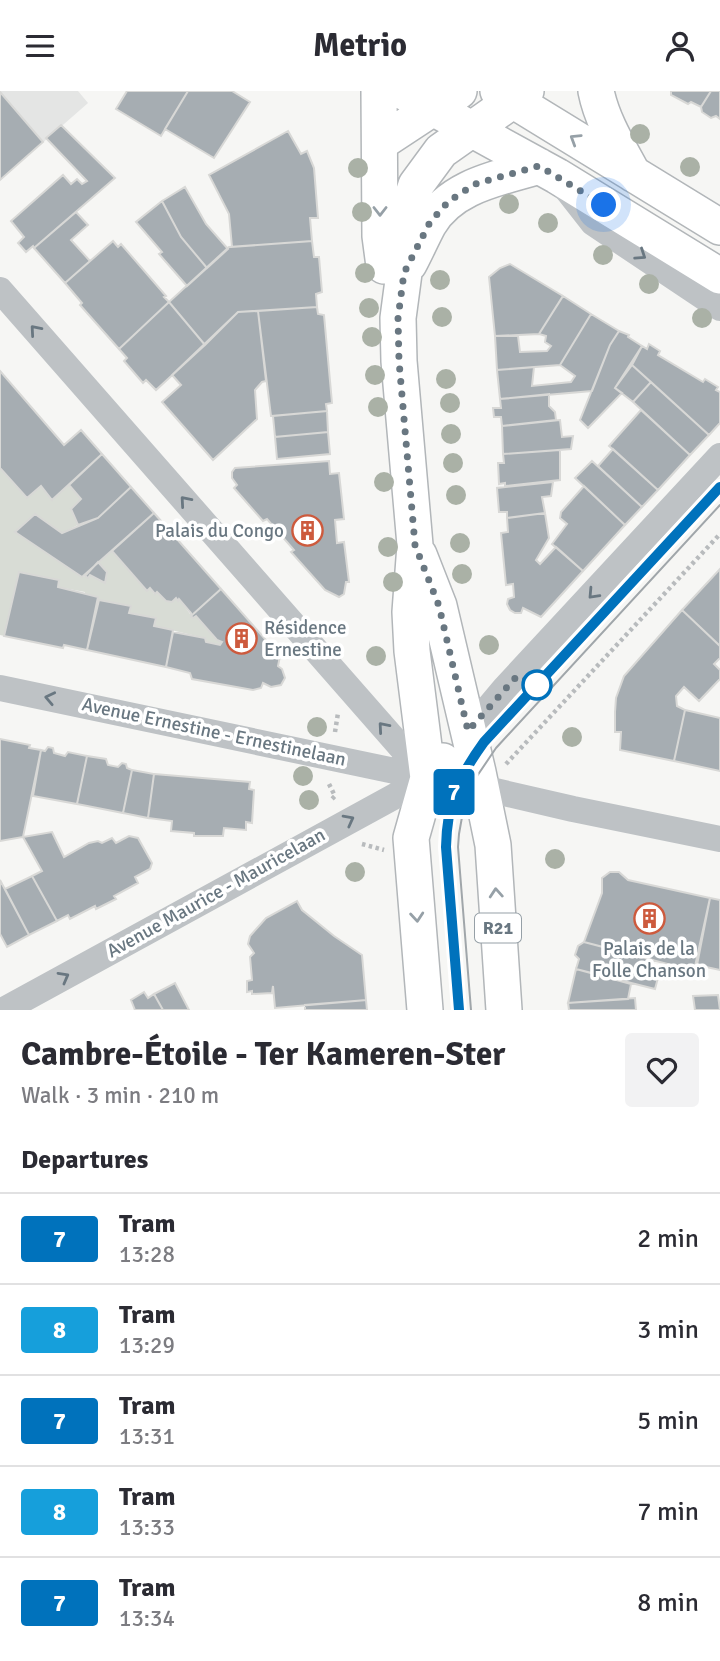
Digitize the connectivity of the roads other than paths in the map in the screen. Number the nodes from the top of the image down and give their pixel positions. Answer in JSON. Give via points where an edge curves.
{"nodes":[{"id":1,"x":379,"y":91,"type":"edge"},
{"id":2,"x":402,"y":91,"type":"edge"},
{"id":3,"x":596,"y":91,"type":"edge"},
{"id":4,"x":512,"y":94,"type":"edge"},
{"id":5,"x":446,"y":99,"type":"edge"},
{"id":6,"x":471,"y":129,"type":"junction"},
{"id":7,"x":380,"y":143,"type":"junction"},
{"id":8,"x":548,"y":171,"type":"junction"},
{"id":9,"x":633,"y":174,"type":"junction"},
{"id":10,"x":720,"y":227,"type":"edge"},
{"id":11,"x":404,"y":273,"type":"junction"},
{"id":12,"x":720,"y":276,"type":"edge"},
{"id":13,"x":0,"y":290,"type":"edge"},
{"id":14,"x":720,"y":308,"type":"edge"},
{"id":15,"x":398,"y":318,"type":"junction"},
{"id":16,"x":720,"y":456,"type":"edge"},
{"id":17,"x":415,"y":545,"type":"junction"},
{"id":18,"x":0,"y":688,"type":"edge"},
{"id":19,"x":468,"y":731,"type":"junction"},
{"id":20,"x":428,"y":779,"type":"junction"},
{"id":21,"x":482,"y":788,"type":"junction"},
{"id":22,"x":720,"y":839,"type":"edge"},
{"id":23,"x":4,"y":1010,"type":"edge"},
{"id":24,"x":425,"y":1010,"type":"edge"},
{"id":25,"x":504,"y":1010,"type":"edge"}],
"edges":[{"from":1,"to":7,"type":"main road"},
{"from":2,"to":5,"type":"main road"},
{"from":3,"to":9,"type":"main road"},
{"from":4,"to":6,"type":"main road"},
{"from":9,"to":4,"type":"main road","one_way":true},
{"from":5,"to":6,"type":"main road"},
{"from":5,"to":7,"type":"main road"},
{"from":6,"to":8,"type":"main road"},
{"from":6,"to":11,"type":"main road","via":[[441,151],[415,185],[402,230]]},
{"from":7,"to":15,"type":"main road","one_way":true,"via":[[380,236]]},
{"from":8,"to":11,"type":"main road","via":[[475,184],[449,201],[430,222]]},
{"from":8,"to":12,"type":"main road"},
{"from":8,"to":14,"type":"street","one_way":true,"via":[[593,223]]},
{"from":9,"to":10,"type":"main road"},
{"from":11,"to":15,"type":"main road"},
{"from":20,"to":13,"type":"street","one_way":true},
{"from":15,"to":17,"type":"main road"},
{"from":16,"to":19,"type":"street","one_way":true},
{"from":17,"to":19,"type":"main road","via":[[439,606]]},
{"from":17,"to":20,"type":"main road","via":[[412,664]]},
{"from":20,"to":18,"type":"street","name":"Avenue Ernestine - Ernestinelaan","one_way":true},
{"from":19,"to":20,"type":"main road"},
{"from":19,"to":21,"type":"main road"},
{"from":20,"to":21,"type":"main road"},
{"from":23,"to":20,"type":"street","name":"Avenue Maurice - Mauricelaan","one_way":true},
{"from":20,"to":24,"type":"main road","one_way":true,"via":[[411,838],[401,849]]},
{"from":21,"to":22,"type":"street"},
{"from":25,"to":21,"type":"main road","number":"R21","one_way":true,"via":[[493,845]]}]}
